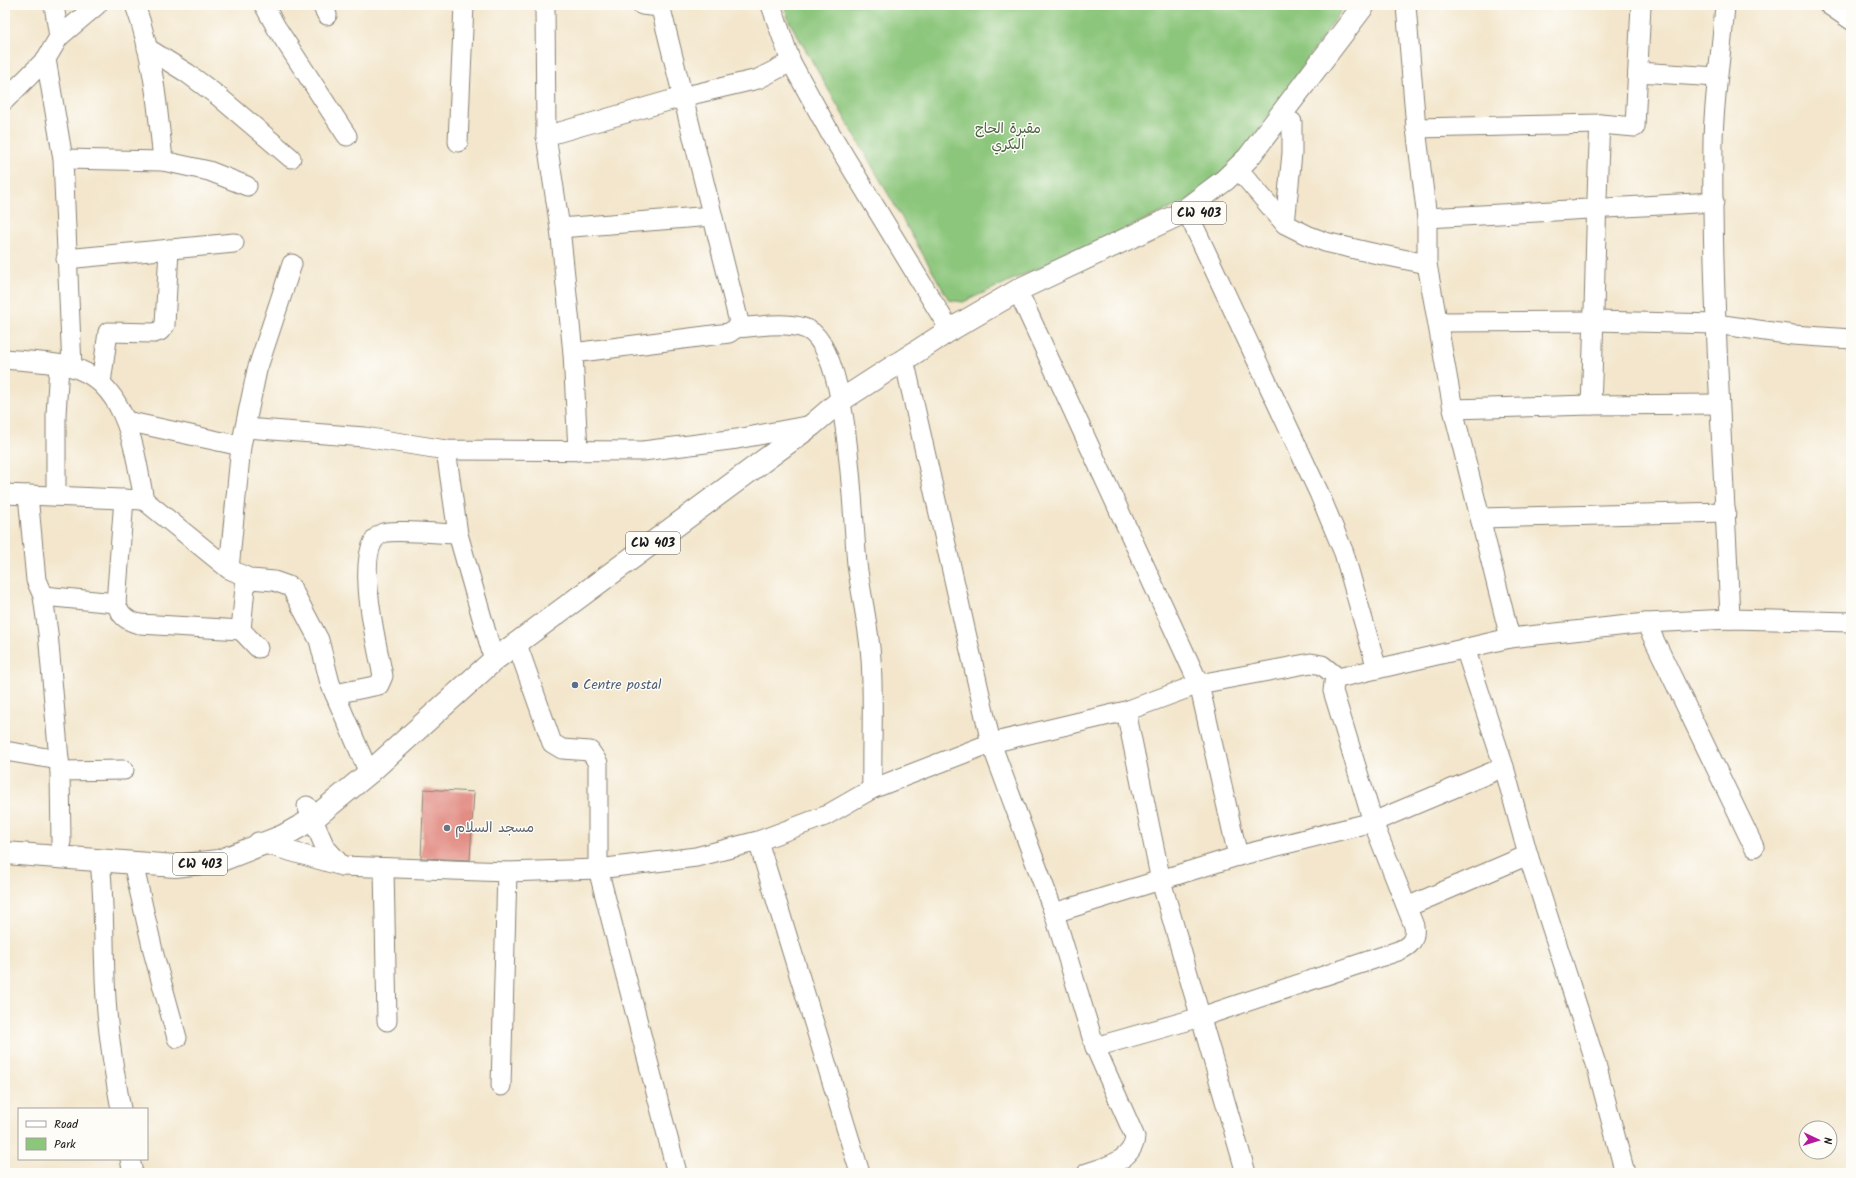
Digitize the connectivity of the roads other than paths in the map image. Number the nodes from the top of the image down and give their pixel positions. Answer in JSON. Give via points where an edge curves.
{"nodes":[{"id":1,"x":54,"y":5,"type":"edge"},
{"id":2,"x":96,"y":5,"type":"edge"},
{"id":3,"x":135,"y":5,"type":"edge"},
{"id":4,"x":264,"y":5,"type":"edge"},
{"id":5,"x":464,"y":5,"type":"edge"},
{"id":6,"x":546,"y":5,"type":"edge"},
{"id":7,"x":771,"y":5,"type":"edge"},
{"id":8,"x":1364,"y":5,"type":"edge"},
{"id":9,"x":1378,"y":5,"type":"edge"},
{"id":10,"x":1406,"y":5,"type":"edge"},
{"id":11,"x":1641,"y":5,"type":"edge"},
{"id":12,"x":1725,"y":5,"type":"edge"},
{"id":13,"x":1829,"y":5,"type":"edge"},
{"id":14,"x":654,"y":6,"type":"edge"},
{"id":15,"x":1851,"y":20,"type":"edge"},
{"id":16,"x":59,"y":37,"type":"junction"},
{"id":17,"x":147,"y":48,"type":"junction"},
{"id":18,"x":46,"y":59,"type":"junction"},
{"id":19,"x":792,"y":62,"type":"junction"},
{"id":20,"x":1638,"y":72,"type":"junction"},
{"id":21,"x":1717,"y":77,"type":"junction"},
{"id":22,"x":7,"y":91,"type":"edge"},
{"id":23,"x":682,"y":97,"type":"junction"},
{"id":24,"x":1292,"y":122,"type":"junction"},
{"id":25,"x":1600,"y":124,"type":"junction"},
{"id":26,"x":1416,"y":128,"type":"junction"},
{"id":27,"x":347,"y":136,"type":"dead end"},
{"id":28,"x":546,"y":136,"type":"junction"},
{"id":29,"x":458,"y":142,"type":"dead end"},
{"id":30,"x":291,"y":158,"type":"dead end"},
{"id":31,"x":63,"y":159,"type":"junction"},
{"id":32,"x":163,"y":161,"type":"junction"},
{"id":33,"x":1245,"y":177,"type":"junction"},
{"id":34,"x":246,"y":186,"type":"dead end"},
{"id":35,"x":1714,"y":202,"type":"junction"},
{"id":36,"x":1595,"y":210,"type":"junction"},
{"id":37,"x":712,"y":216,"type":"junction"},
{"id":38,"x":1427,"y":218,"type":"junction"},
{"id":39,"x":1191,"y":220,"type":"junction"},
{"id":40,"x":1286,"y":224,"type":"junction"},
{"id":41,"x":560,"y":228,"type":"junction"},
{"id":42,"x":234,"y":243,"type":"dead end"},
{"id":43,"x":169,"y":249,"type":"junction"},
{"id":44,"x":66,"y":259,"type":"junction"},
{"id":45,"x":292,"y":264,"type":"dead end"},
{"id":46,"x":1427,"y":264,"type":"junction"},
{"id":47,"x":1022,"y":302,"type":"junction"},
{"id":48,"x":1439,"y":322,"type":"junction"},
{"id":49,"x":1595,"y":322,"type":"junction"},
{"id":50,"x":1716,"y":324,"type":"junction"},
{"id":51,"x":736,"y":328,"type":"junction"},
{"id":52,"x":950,"y":330,"type":"junction"},
{"id":53,"x":1851,"y":339,"type":"edge"},
{"id":54,"x":573,"y":354,"type":"junction"},
{"id":55,"x":5,"y":359,"type":"edge"},
{"id":56,"x":904,"y":360,"type":"junction"},
{"id":57,"x":65,"y":366,"type":"junction"},
{"id":58,"x":101,"y":382,"type":"junction"},
{"id":59,"x":840,"y":400,"type":"junction"},
{"id":60,"x":1719,"y":404,"type":"junction"},
{"id":61,"x":1591,"y":405,"type":"junction"},
{"id":62,"x":1453,"y":409,"type":"junction"},
{"id":63,"x":126,"y":421,"type":"junction"},
{"id":64,"x":812,"y":425,"type":"junction"},
{"id":65,"x":243,"y":437,"type":"junction"},
{"id":66,"x":446,"y":450,"type":"junction"},
{"id":67,"x":578,"y":451,"type":"junction"},
{"id":68,"x":5,"y":494,"type":"edge"},
{"id":69,"x":28,"y":495,"type":"junction"},
{"id":70,"x":56,"y":496,"type":"junction"},
{"id":71,"x":124,"y":499,"type":"junction"},
{"id":72,"x":144,"y":500,"type":"junction"},
{"id":73,"x":1726,"y":512,"type":"junction"},
{"id":74,"x":1480,"y":518,"type":"junction"},
{"id":75,"x":458,"y":534,"type":"junction"},
{"id":76,"x":238,"y":573,"type":"junction"},
{"id":77,"x":43,"y":596,"type":"junction"},
{"id":78,"x":116,"y":603,"type":"junction"},
{"id":79,"x":1730,"y":620,"type":"junction"},
{"id":80,"x":1851,"y":622,"type":"edge"},
{"id":81,"x":1646,"y":623,"type":"junction"},
{"id":82,"x":240,"y":630,"type":"junction"},
{"id":83,"x":1510,"y":638,"type":"junction"},
{"id":84,"x":517,"y":644,"type":"junction"},
{"id":85,"x":258,"y":648,"type":"dead end"},
{"id":86,"x":1465,"y":648,"type":"junction"},
{"id":87,"x":494,"y":660,"type":"junction"},
{"id":88,"x":1377,"y":670,"type":"junction"},
{"id":89,"x":1338,"y":678,"type":"junction"},
{"id":90,"x":1199,"y":684,"type":"junction"},
{"id":91,"x":335,"y":694,"type":"junction"},
{"id":92,"x":1126,"y":711,"type":"junction"},
{"id":93,"x":991,"y":743,"type":"junction"},
{"id":94,"x":5,"y":750,"type":"edge"},
{"id":95,"x":59,"y":765,"type":"junction"},
{"id":96,"x":1504,"y":768,"type":"junction"},
{"id":97,"x":124,"y":770,"type":"dead end"},
{"id":98,"x":369,"y":773,"type":"junction"},
{"id":99,"x":872,"y":789,"type":"junction"},
{"id":100,"x":310,"y":812,"type":"junction"},
{"id":101,"x":1373,"y":822,"type":"junction"},
{"id":102,"x":5,"y":838,"type":"edge"},
{"id":103,"x":758,"y":841,"type":"junction"},
{"id":104,"x":61,"y":842,"type":"junction"},
{"id":105,"x":256,"y":842,"type":"junction"},
{"id":106,"x":1754,"y":847,"type":"dead end"},
{"id":107,"x":5,"y":853,"type":"edge"},
{"id":108,"x":1528,"y":855,"type":"junction"},
{"id":109,"x":1238,"y":856,"type":"junction"},
{"id":110,"x":100,"y":861,"type":"junction"},
{"id":111,"x":133,"y":863,"type":"junction"},
{"id":112,"x":342,"y":866,"type":"junction"},
{"id":113,"x":384,"y":868,"type":"junction"},
{"id":114,"x":598,"y":869,"type":"junction"},
{"id":115,"x":507,"y":872,"type":"junction"},
{"id":116,"x":1161,"y":881,"type":"junction"},
{"id":117,"x":1407,"y":907,"type":"junction"},
{"id":118,"x":1054,"y":913,"type":"junction"},
{"id":119,"x":1201,"y":1017,"type":"junction"},
{"id":120,"x":387,"y":1021,"type":"dead end"},
{"id":121,"x":177,"y":1038,"type":"dead end"},
{"id":122,"x":1095,"y":1047,"type":"junction"},
{"id":123,"x":501,"y":1086,"type":"dead end"},
{"id":124,"x":121,"y":1108,"type":"edge"},
{"id":125,"x":130,"y":1160,"type":"edge"},
{"id":126,"x":133,"y":1173,"type":"edge"},
{"id":127,"x":677,"y":1173,"type":"edge"},
{"id":128,"x":860,"y":1173,"type":"edge"},
{"id":129,"x":1087,"y":1173,"type":"edge"},
{"id":130,"x":1246,"y":1173,"type":"edge"},
{"id":131,"x":1625,"y":1173,"type":"edge"}],
"edges":[{"from":1,"to":16,"type":"street"},
{"from":2,"to":16,"type":"street"},
{"from":3,"to":17,"type":"street"},
{"from":4,"to":27,"type":"street"},
{"from":5,"to":29,"type":"street"},
{"from":6,"to":28,"type":"street"},
{"from":7,"to":19,"type":"street"},
{"from":8,"to":52,"type":"main road","number":"CW 403","via":[[1248,158],[1225,180],[1178,215],[1022,288]]},
{"from":9,"to":24,"type":"main road","number":"CW 403"},
{"from":10,"to":26,"type":"street"},
{"from":11,"to":20,"type":"street"},
{"from":12,"to":21,"type":"street"},
{"from":13,"to":15,"type":"street"},
{"from":14,"to":23,"type":"street"},
{"from":16,"to":18,"type":"street"},
{"from":17,"to":30,"type":"street","via":[[218,96]]},
{"from":17,"to":32,"type":"street"},
{"from":18,"to":22,"type":"street"},
{"from":18,"to":31,"type":"street"},
{"from":19,"to":23,"type":"street","via":[[758,79]]},
{"from":19,"to":52,"type":"street","via":[[829,131]]},
{"from":20,"to":21,"type":"street"},
{"from":20,"to":25,"type":"street","via":[[1635,127]]},
{"from":21,"to":35,"type":"street","via":[[1713,140]]},
{"from":23,"to":28,"type":"street"},
{"from":23,"to":37,"type":"street"},
{"from":24,"to":33,"type":"main road","number":"CW 403"},
{"from":24,"to":40,"type":"street"},
{"from":25,"to":26,"type":"street"},
{"from":25,"to":36,"type":"street"},
{"from":26,"to":38,"type":"street"},
{"from":28,"to":41,"type":"street"},
{"from":31,"to":32,"type":"street"},
{"from":31,"to":44,"type":"street"},
{"from":32,"to":34,"type":"street","via":[[209,171]]},
{"from":33,"to":39,"type":"main road","number":"CW 403"},
{"from":33,"to":40,"type":"street"},
{"from":35,"to":36,"type":"street"},
{"from":35,"to":50,"type":"street"},
{"from":36,"to":38,"type":"street"},
{"from":36,"to":49,"type":"street"},
{"from":37,"to":41,"type":"street"},
{"from":37,"to":51,"type":"street","via":[[739,322]]},
{"from":38,"to":46,"type":"street"},
{"from":39,"to":47,"type":"main road","number":"CW 403","via":[[1156,240]]},
{"from":39,"to":88,"type":"street","via":[[1319,493],[1344,553]]},
{"from":40,"to":46,"type":"street","via":[[1325,242]]},
{"from":41,"to":54,"type":"street"},
{"from":42,"to":43,"type":"street"},
{"from":43,"to":44,"type":"street"},
{"from":43,"to":58,"type":"street","via":[[165,325],[154,333],[108,332]]},
{"from":44,"to":57,"type":"street"},
{"from":45,"to":65,"type":"street","via":[[257,370]]},
{"from":46,"to":48,"type":"street"},
{"from":47,"to":52,"type":"main road","number":"CW 403"},
{"from":47,"to":90,"type":"street"},
{"from":48,"to":49,"type":"street"},
{"from":48,"to":62,"type":"street"},
{"from":49,"to":50,"type":"street"},
{"from":49,"to":61,"type":"street"},
{"from":50,"to":53,"type":"street","via":[[1793,335]]},
{"from":50,"to":60,"type":"street"},
{"from":51,"to":54,"type":"street","via":[[729,333]]},
{"from":51,"to":59,"type":"street","via":[[787,325],[799,326],[812,332],[828,355]]},
{"from":52,"to":56,"type":"main road","number":"CW 403"},
{"from":54,"to":67,"type":"street"},
{"from":55,"to":57,"type":"street"},
{"from":56,"to":59,"type":"main road","number":"CW 403"},
{"from":56,"to":93,"type":"street"},
{"from":57,"to":58,"type":"street"},
{"from":57,"to":70,"type":"street","via":[[56,415]]},
{"from":58,"to":63,"type":"street"},
{"from":59,"to":64,"type":"main road","number":"CW 403"},
{"from":59,"to":99,"type":"street","via":[[848,442],[860,586],[871,659]]},
{"from":60,"to":61,"type":"street"},
{"from":60,"to":73,"type":"street"},
{"from":61,"to":62,"type":"street"},
{"from":62,"to":74,"type":"street"},
{"from":63,"to":65,"type":"street"},
{"from":63,"to":72,"type":"street"},
{"from":64,"to":67,"type":"street","via":[[737,439],[643,451]]},
{"from":64,"to":84,"type":"main road","number":"CW 403"},
{"from":65,"to":66,"type":"street","via":[[364,437]]},
{"from":65,"to":76,"type":"street"},
{"from":66,"to":67,"type":"street"},
{"from":66,"to":75,"type":"street"},
{"from":68,"to":69,"type":"street"},
{"from":69,"to":70,"type":"street"},
{"from":69,"to":77,"type":"street","via":[[34,568]]},
{"from":70,"to":71,"type":"street"},
{"from":71,"to":72,"type":"street"},
{"from":71,"to":78,"type":"street"},
{"from":72,"to":76,"type":"street"},
{"from":73,"to":74,"type":"street"},
{"from":73,"to":79,"type":"street"},
{"from":74,"to":83,"type":"street"},
{"from":75,"to":87,"type":"street"},
{"from":75,"to":91,"type":"street","via":[[388,531],[376,538],[369,558],[367,577],[370,612],[382,681],[379,685]]},
{"from":76,"to":82,"type":"street"},
{"from":76,"to":91,"type":"street","via":[[291,587],[318,640]]},
{"from":77,"to":78,"type":"street"},
{"from":77,"to":95,"type":"street"},
{"from":78,"to":82,"type":"street","via":[[127,620],[140,624]]},
{"from":79,"to":80,"type":"street"},
{"from":79,"to":81,"type":"street"},
{"from":81,"to":83,"type":"street"},
{"from":81,"to":106,"type":"street"},
{"from":82,"to":85,"type":"street"},
{"from":83,"to":86,"type":"street"},
{"from":84,"to":87,"type":"main road","number":"CW 403"},
{"from":84,"to":114,"type":"street","via":[[552,743],[562,749],[590,751],[598,763]]},
{"from":86,"to":88,"type":"street"},
{"from":86,"to":96,"type":"street"},
{"from":87,"to":98,"type":"main road","number":"CW 403"},
{"from":88,"to":89,"type":"street"},
{"from":89,"to":90,"type":"street","via":[[1322,665],[1311,662]]},
{"from":89,"to":101,"type":"street","via":[[1333,691]]},
{"from":90,"to":92,"type":"street"},
{"from":90,"to":109,"type":"street"},
{"from":91,"to":98,"type":"street"},
{"from":92,"to":93,"type":"street"},
{"from":92,"to":116,"type":"street"},
{"from":93,"to":99,"type":"street"},
{"from":93,"to":118,"type":"street"},
{"from":94,"to":95,"type":"street"},
{"from":95,"to":97,"type":"street"},
{"from":95,"to":104,"type":"street"},
{"from":96,"to":101,"type":"street"},
{"from":96,"to":108,"type":"street"},
{"from":98,"to":100,"type":"main road","number":"CW 403"},
{"from":99,"to":103,"type":"street","via":[[825,816]]},
{"from":100,"to":105,"type":"main road","number":"CW 403","via":[[283,836]]},
{"from":100,"to":112,"type":"street","via":[[325,847]]},
{"from":101,"to":109,"type":"street"},
{"from":101,"to":117,"type":"street"},
{"from":102,"to":104,"type":"main road","number":"CW 403"},
{"from":103,"to":114,"type":"street","via":[[696,857]]},
{"from":103,"to":128,"type":"street"},
{"from":104,"to":105,"type":"main road","number":"CW 403","via":[[194,854]]},
{"from":105,"to":111,"type":"main road","number":"CW 403","via":[[219,861],[175,866]]},
{"from":105,"to":112,"type":"street"},
{"from":107,"to":110,"type":"main road","number":"CW 403"},
{"from":108,"to":117,"type":"street"},
{"from":108,"to":131,"type":"street","via":[[1596,1064]]},
{"from":109,"to":116,"type":"street"},
{"from":110,"to":111,"type":"main road","number":"CW 403"},
{"from":110,"to":124,"type":"street","via":[[109,1037]]},
{"from":111,"to":121,"type":"street","via":[[154,955]]},
{"from":112,"to":113,"type":"street"},
{"from":113,"to":115,"type":"street"},
{"from":113,"to":120,"type":"street"},
{"from":114,"to":115,"type":"street"},
{"from":114,"to":127,"type":"street"},
{"from":115,"to":123,"type":"street"},
{"from":116,"to":118,"type":"street"},
{"from":116,"to":119,"type":"street"},
{"from":117,"to":119,"type":"street","via":[[1415,934],[1409,946]]},
{"from":118,"to":122,"type":"street"},
{"from":119,"to":122,"type":"street"},
{"from":119,"to":130,"type":"street"},
{"from":122,"to":129,"type":"street","via":[[1135,1141],[1124,1158]]},
{"from":125,"to":126,"type":"street"}]}
